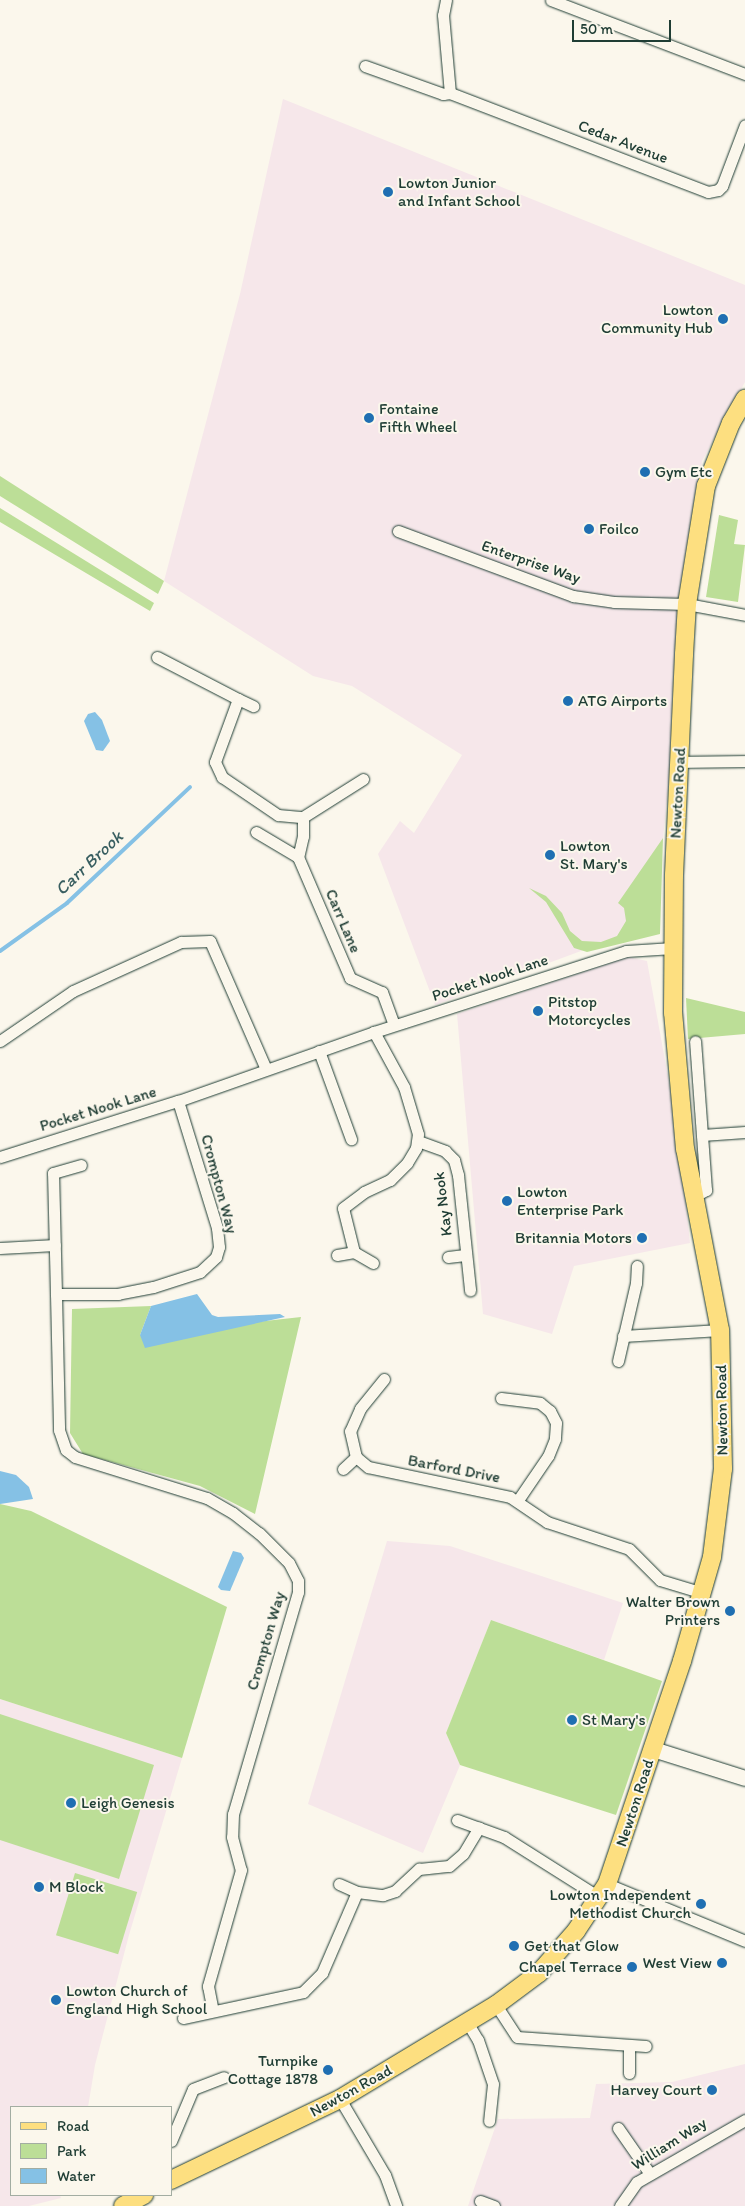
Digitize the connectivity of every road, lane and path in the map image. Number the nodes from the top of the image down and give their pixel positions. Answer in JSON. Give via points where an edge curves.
{"nodes":[{"id":1,"x":446,"y":0,"type":"edge"},
{"id":2,"x":551,"y":0,"type":"edge"},
{"id":3,"x":366,"y":66,"type":"dead end"},
{"id":4,"x":745,"y":74,"type":"edge"},
{"id":5,"x":450,"y":93,"type":"junction"},
{"id":6,"x":745,"y":124,"type":"edge"},
{"id":7,"x":745,"y":399,"type":"edge"},
{"id":8,"x":398,"y":531,"type":"dead end"},
{"id":9,"x":687,"y":604,"type":"junction"},
{"id":10,"x":745,"y":615,"type":"edge"},
{"id":11,"x":157,"y":657,"type":"dead end"},
{"id":12,"x":238,"y":699,"type":"junction"},
{"id":13,"x":253,"y":706,"type":"dead end"},
{"id":14,"x":745,"y":761,"type":"edge"},
{"id":15,"x":679,"y":762,"type":"junction"},
{"id":16,"x":363,"y":779,"type":"dead end"},
{"id":17,"x":303,"y":817,"type":"junction"},
{"id":18,"x":256,"y":832,"type":"dead end"},
{"id":19,"x":298,"y":857,"type":"junction"},
{"id":20,"x":673,"y":948,"type":"junction"},
{"id":21,"x":394,"y":1026,"type":"junction"},
{"id":22,"x":374,"y":1032,"type":"junction"},
{"id":23,"x":0,"y":1040,"type":"edge"},
{"id":24,"x":695,"y":1041,"type":"dead end"},
{"id":25,"x":319,"y":1051,"type":"junction"},
{"id":26,"x":266,"y":1069,"type":"junction"},
{"id":27,"x":178,"y":1101,"type":"junction"},
{"id":28,"x":745,"y":1132,"type":"edge"},
{"id":29,"x":702,"y":1135,"type":"junction"},
{"id":30,"x":352,"y":1139,"type":"dead end"},
{"id":31,"x":418,"y":1141,"type":"junction"},
{"id":32,"x":0,"y":1156,"type":"edge"},
{"id":33,"x":81,"y":1165,"type":"dead end"},
{"id":34,"x":693,"y":1197,"type":"junction"},
{"id":35,"x":55,"y":1245,"type":"junction"},
{"id":36,"x":0,"y":1248,"type":"edge"},
{"id":37,"x":354,"y":1252,"type":"junction"},
{"id":38,"x":337,"y":1255,"type":"dead end"},
{"id":39,"x":465,"y":1255,"type":"junction"},
{"id":40,"x":448,"y":1257,"type":"dead end"},
{"id":41,"x":373,"y":1263,"type":"dead end"},
{"id":42,"x":637,"y":1266,"type":"dead end"},
{"id":43,"x":470,"y":1290,"type":"dead end"},
{"id":44,"x":56,"y":1294,"type":"junction"},
{"id":45,"x":720,"y":1330,"type":"junction"},
{"id":46,"x":623,"y":1336,"type":"junction"},
{"id":47,"x":618,"y":1361,"type":"dead end"},
{"id":48,"x":384,"y":1379,"type":"dead end"},
{"id":49,"x":501,"y":1398,"type":"dead end"},
{"id":50,"x":356,"y":1457,"type":"junction"},
{"id":51,"x":343,"y":1469,"type":"dead end"},
{"id":52,"x":518,"y":1500,"type":"junction"},
{"id":53,"x":703,"y":1594,"type":"junction"},
{"id":54,"x":653,"y":1749,"type":"junction"},
{"id":55,"x":745,"y":1778,"type":"edge"},
{"id":56,"x":457,"y":1820,"type":"dead end"},
{"id":57,"x":479,"y":1827,"type":"junction"},
{"id":58,"x":339,"y":1884,"type":"dead end"},
{"id":59,"x":603,"y":1890,"type":"junction"},
{"id":60,"x":357,"y":1892,"type":"junction"},
{"id":61,"x":745,"y":1941,"type":"edge"},
{"id":62,"x":496,"y":2005,"type":"junction"},
{"id":63,"x":213,"y":2011,"type":"junction"},
{"id":64,"x":183,"y":2018,"type":"dead end"},
{"id":65,"x":467,"y":2022,"type":"junction"},
{"id":66,"x":646,"y":2046,"type":"dead end"},
{"id":67,"x":629,"y":2047,"type":"junction"},
{"id":68,"x":629,"y":2073,"type":"dead end"},
{"id":69,"x":224,"y":2077,"type":"dead end"},
{"id":70,"x":340,"y":2099,"type":"junction"},
{"id":71,"x":745,"y":2120,"type":"edge"},
{"id":72,"x":489,"y":2121,"type":"dead end"},
{"id":73,"x":618,"y":2128,"type":"dead end"},
{"id":74,"x":172,"y":2139,"type":"edge"},
{"id":75,"x":650,"y":2174,"type":"junction"},
{"id":76,"x":173,"y":2176,"type":"edge"},
{"id":77,"x":142,"y":2196,"type":"edge"},
{"id":78,"x":480,"y":2201,"type":"dead end"},
{"id":79,"x":123,"y":2206,"type":"edge"},
{"id":80,"x":396,"y":2206,"type":"edge"},
{"id":81,"x":494,"y":2206,"type":"edge"},
{"id":82,"x":620,"y":2206,"type":"edge"}],
"edges":[{"from":1,"to":5,"type":"street","via":[[443,15]]},
{"from":2,"to":4,"type":"street"},
{"from":3,"to":5,"type":"street","name":"Cedar Avenue","via":[[442,94]]},
{"from":5,"to":6,"type":"street","name":"Cedar Avenue","via":[[708,192],[722,186]]},
{"from":7,"to":9,"type":"main road","name":"Newton Road","via":[[731,423],[706,486]]},
{"from":8,"to":9,"type":"street","name":"Enterprise Way","via":[[573,596],[614,602]]},
{"from":9,"to":10,"type":"street","name":"Enterprise Way"},
{"from":9,"to":15,"type":"main road","name":"Newton Road"},
{"from":11,"to":12,"type":"street"},
{"from":12,"to":13,"type":"street"},
{"from":12,"to":17,"type":"street","via":[[215,762],[222,777],[278,815]]},
{"from":14,"to":15,"type":"street"},
{"from":15,"to":20,"type":"main road","name":"Newton Road"},
{"from":16,"to":17,"type":"street"},
{"from":17,"to":19,"type":"street"},
{"from":18,"to":19,"type":"street"},
{"from":19,"to":21,"type":"street","name":"Carr Lane","via":[[350,978],[382,992]]},
{"from":20,"to":21,"type":"street","name":"Pocket Nook Lane","via":[[626,951]]},
{"from":20,"to":34,"type":"main road","name":"Newton Road","via":[[677,1071]]},
{"from":21,"to":22,"type":"street","name":"Pocket Nook Lane"},
{"from":22,"to":25,"type":"street","name":"Pocket Nook Lane"},
{"from":22,"to":31,"type":"street","via":[[404,1087]]},
{"from":23,"to":26,"type":"street","via":[[74,991],[181,942],[210,941]]},
{"from":24,"to":29,"type":"street"},
{"from":25,"to":26,"type":"street","name":"Pocket Nook Lane"},
{"from":25,"to":30,"type":"street"},
{"from":26,"to":27,"type":"street","name":"Pocket Nook Lane"},
{"from":27,"to":32,"type":"street","name":"Pocket Nook Lane"},
{"from":27,"to":44,"type":"street","name":"Crompton Way","via":[[217,1228],[219,1247],[216,1256],[200,1272],[153,1286],[118,1294]]},
{"from":28,"to":29,"type":"street"},
{"from":29,"to":34,"type":"street","via":[[706,1190]]},
{"from":31,"to":37,"type":"street","via":[[407,1162],[390,1180],[364,1192],[343,1208]]},
{"from":31,"to":39,"type":"street","name":"Kay Nook","via":[[445,1152],[454,1160]]},
{"from":33,"to":35,"type":"street","name":"Crompton Way","via":[[53,1173]]},
{"from":34,"to":45,"type":"main road","name":"Newton Road"},
{"from":35,"to":36,"type":"street"},
{"from":35,"to":44,"type":"street","name":"Crompton Way"},
{"from":37,"to":38,"type":"street"},
{"from":37,"to":41,"type":"street"},
{"from":39,"to":40,"type":"street","name":"Kay Nook"},
{"from":39,"to":43,"type":"street","name":"Kay Nook"},
{"from":42,"to":46,"type":"street"},
{"from":44,"to":63,"type":"street","name":"Crompton Way","via":[[60,1430],[66,1450],[86,1462],[207,1498],[259,1533],[289,1563],[298,1581],[298,1592],[232,1814],[231,1827],[241,1870],[208,1986]]},
{"from":45,"to":46,"type":"street"},
{"from":45,"to":53,"type":"main road","name":"Newton Road","via":[[723,1470],[719,1514]]},
{"from":46,"to":47,"type":"street"},
{"from":48,"to":50,"type":"street","via":[[360,1409],[350,1431]]},
{"from":49,"to":52,"type":"street","via":[[540,1403],[556,1422],[555,1439],[548,1456]]},
{"from":50,"to":51,"type":"street"},
{"from":50,"to":52,"type":"street","name":"Barford Drive","via":[[375,1470],[481,1489]]},
{"from":52,"to":53,"type":"street","name":"Barford Drive","via":[[547,1522],[629,1550],[660,1580]]},
{"from":53,"to":54,"type":"main road","name":"Newton Road"},
{"from":54,"to":55,"type":"street"},
{"from":54,"to":59,"type":"main road","name":"Newton Road"},
{"from":56,"to":57,"type":"street"},
{"from":57,"to":59,"type":"street"},
{"from":57,"to":60,"type":"street","via":[[463,1854],[449,1866],[419,1869],[394,1891],[383,1895]]},
{"from":58,"to":60,"type":"street"},
{"from":59,"to":61,"type":"street"},
{"from":59,"to":62,"type":"main road","name":"Newton Road","via":[[558,1953],[539,1973]]},
{"from":60,"to":63,"type":"street","via":[[322,1972],[311,1987],[293,1996]]},
{"from":62,"to":65,"type":"main road","name":"Newton Road"},
{"from":62,"to":67,"type":"street","via":[[517,2037]]},
{"from":63,"to":64,"type":"street"},
{"from":65,"to":70,"type":"main road","name":"Newton Road"},
{"from":65,"to":72,"type":"street","via":[[478,2040],[493,2084]]},
{"from":66,"to":67,"type":"street"},
{"from":67,"to":68,"type":"street"},
{"from":69,"to":74,"type":"street","via":[[193,2089]]},
{"from":70,"to":76,"type":"main road","name":"Newton Road"},
{"from":70,"to":80,"type":"street","via":[[385,2175]]},
{"from":71,"to":75,"type":"street","name":"William Way"},
{"from":73,"to":75,"type":"street"},
{"from":75,"to":82,"type":"street","name":"William Way","via":[[637,2182]]},
{"from":77,"to":79,"type":"main road"},
{"from":78,"to":81,"type":"street"}]}
